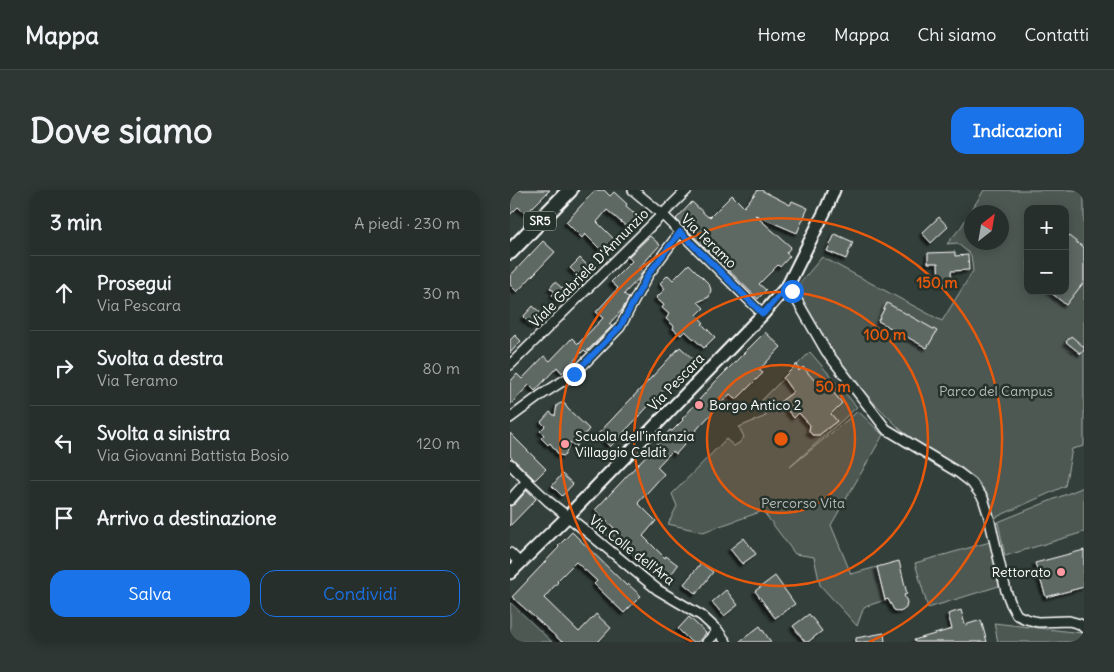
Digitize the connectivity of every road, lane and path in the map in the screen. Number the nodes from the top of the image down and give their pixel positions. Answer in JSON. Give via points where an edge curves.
{"nodes":[{"id":1,"x":570,"y":190,"type":"edge"},
{"id":2,"x":633,"y":190,"type":"edge"},
{"id":3,"x":687,"y":190,"type":"edge"},
{"id":4,"x":834,"y":190,"type":"edge"},
{"id":5,"x":662,"y":215,"type":"junction"},
{"id":6,"x":680,"y":232,"type":"junction"},
{"id":7,"x":510,"y":252,"type":"edge"},
{"id":8,"x":788,"y":285,"type":"junction"},
{"id":9,"x":763,"y":314,"type":"junction"},
{"id":10,"x":510,"y":365,"type":"edge"},
{"id":11,"x":512,"y":413,"type":"edge"},
{"id":12,"x":510,"y":464,"type":"edge"},
{"id":13,"x":527,"y":481,"type":"junction"},
{"id":14,"x":510,"y":500,"type":"edge"},
{"id":15,"x":567,"y":517,"type":"junction"},
{"id":16,"x":510,"y":553,"type":"edge"},
{"id":17,"x":520,"y":563,"type":"junction"},
{"id":18,"x":510,"y":574,"type":"edge"},
{"id":19,"x":1084,"y":628,"type":"edge"},
{"id":20,"x":718,"y":631,"type":"junction"},
{"id":21,"x":707,"y":642,"type":"edge"},
{"id":22,"x":726,"y":642,"type":"edge"}],
"edges":[{"from":1,"to":7,"type":"main road","number":"SR5"},
{"from":2,"to":5,"type":"street","name":"Via Teramo"},
{"from":3,"to":5,"type":"street","name":"Viale Gabriele D'Annunzio"},
{"from":4,"to":8,"type":"street","name":"Via Pescara"},
{"from":5,"to":6,"type":"street","name":"Via Teramo"},
{"from":5,"to":10,"type":"street","name":"Viale Gabriele D'Annunzio"},
{"from":6,"to":9,"type":"street","name":"Via Teramo"},
{"from":6,"to":11,"type":"street","via":[[648,275],[620,327],[574,374]]},
{"from":8,"to":9,"type":"street","name":"Via Pescara"},
{"from":8,"to":19,"type":"street","via":[[826,352],[886,429],[959,473],[983,498],[1006,591],[1018,615],[1038,622],[1069,621]]},
{"from":9,"to":15,"type":"street","name":"Via Pescara"},
{"from":12,"to":13,"type":"street","name":"Via Colle dell'Ara"},
{"from":13,"to":14,"type":"street"},
{"from":13,"to":15,"type":"street","name":"Via Colle dell'Ara"},
{"from":15,"to":17,"type":"street","name":"Via Pescara"},
{"from":15,"to":20,"type":"street","name":"Via Colle dell'Ara","via":[[658,590],[702,616]]},
{"from":16,"to":17,"type":"street"},
{"from":17,"to":18,"type":"street","name":"Via Pescara"},
{"from":20,"to":21,"type":"street"},
{"from":20,"to":22,"type":"street","name":"Via Colle dell'Ara"}]}
